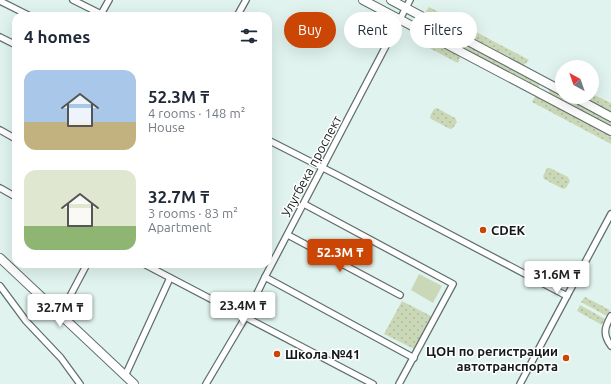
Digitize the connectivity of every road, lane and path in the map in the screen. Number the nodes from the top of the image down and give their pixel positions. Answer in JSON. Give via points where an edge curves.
{"nodes":[{"id":1,"x":72,"y":0,"type":"edge"},
{"id":2,"x":109,"y":0,"type":"edge"},
{"id":3,"x":246,"y":0,"type":"edge"},
{"id":4,"x":363,"y":0,"type":"edge"},
{"id":5,"x":391,"y":0,"type":"edge"},
{"id":6,"x":410,"y":0,"type":"edge"},
{"id":7,"x":0,"y":1,"type":"edge"},
{"id":8,"x":406,"y":8,"type":"junction"},
{"id":9,"x":22,"y":12,"type":"edge"},
{"id":10,"x":94,"y":12,"type":"edge"},
{"id":11,"x":102,"y":12,"type":"edge"},
{"id":12,"x":240,"y":12,"type":"edge"},
{"id":13,"x":385,"y":12,"type":"edge"},
{"id":14,"x":402,"y":16,"type":"edge"},
{"id":15,"x":402,"y":21,"type":"edge"},
{"id":16,"x":0,"y":37,"type":"edge"},
{"id":17,"x":12,"y":43,"type":"edge"},
{"id":18,"x":385,"y":48,"type":"edge"},
{"id":19,"x":549,"y":84,"type":"junction"},
{"id":20,"x":555,"y":87,"type":"edge"},
{"id":21,"x":543,"y":95,"type":"junction"},
{"id":22,"x":587,"y":104,"type":"edge"},
{"id":23,"x":611,"y":117,"type":"edge"},
{"id":24,"x":0,"y":130,"type":"edge"},
{"id":25,"x":611,"y":131,"type":"edge"},
{"id":26,"x":12,"y":137,"type":"edge"},
{"id":27,"x":272,"y":142,"type":"edge"},
{"id":28,"x":323,"y":168,"type":"junction"},
{"id":29,"x":0,"y":188,"type":"edge"},
{"id":30,"x":12,"y":195,"type":"edge"},
{"id":31,"x":304,"y":204,"type":"junction"},
{"id":32,"x":611,"y":214,"type":"edge"},
{"id":33,"x":288,"y":236,"type":"junction"},
{"id":34,"x":0,"y":258,"type":"edge"},
{"id":35,"x":272,"y":265,"type":"edge"},
{"id":36,"x":85,"y":268,"type":"edge"},
{"id":37,"x":151,"y":268,"type":"edge"},
{"id":38,"x":270,"y":268,"type":"edge"},
{"id":39,"x":265,"y":277,"type":"junction"},
{"id":40,"x":170,"y":278,"type":"junction"},
{"id":41,"x":0,"y":286,"type":"edge"},
{"id":42,"x":400,"y":295,"type":"dead end"},
{"id":43,"x":566,"y":296,"type":"junction"},
{"id":44,"x":60,"y":315,"type":"junction"},
{"id":45,"x":611,"y":316,"type":"edge"},
{"id":46,"x":245,"y":318,"type":"junction"},
{"id":47,"x":611,"y":346,"type":"edge"},
{"id":48,"x":414,"y":358,"type":"junction"},
{"id":49,"x":128,"y":380,"type":"edge"},
{"id":50,"x":80,"y":384,"type":"edge"},
{"id":51,"x":206,"y":384,"type":"edge"},
{"id":52,"x":373,"y":384,"type":"edge"},
{"id":53,"x":400,"y":384,"type":"edge"},
{"id":54,"x":520,"y":384,"type":"edge"}],
"edges":[{"from":1,"to":10,"type":"street"},
{"from":2,"to":11,"type":"street"},
{"from":3,"to":12,"type":"street"},
{"from":4,"to":13,"type":"main road"},
{"from":5,"to":8,"type":"main road"},
{"from":6,"to":8,"type":"street"},
{"from":7,"to":9,"type":"street"},
{"from":8,"to":14,"type":"street","name":"Улугбека проспект"},
{"from":8,"to":19,"type":"main road"},
{"from":15,"to":21,"type":"main road"},
{"from":16,"to":17,"type":"street"},
{"from":18,"to":28,"type":"street","name":"Улугбека проспект"},
{"from":19,"to":20,"type":"main road"},
{"from":19,"to":21,"type":"main road"},
{"from":21,"to":25,"type":"main road"},
{"from":22,"to":23,"type":"main road"},
{"from":24,"to":26,"type":"street"},
{"from":27,"to":28,"type":"street"},
{"from":28,"to":31,"type":"street","name":"Улугбека проспект"},
{"from":28,"to":43,"type":"street"},
{"from":29,"to":30,"type":"street"},
{"from":31,"to":33,"type":"street","name":"Улугбека проспект"},
{"from":31,"to":48,"type":"street","via":[[453,284]]},
{"from":32,"to":43,"type":"street"},
{"from":33,"to":35,"type":"street","name":"Улугбека проспект"},
{"from":33,"to":42,"type":"street"},
{"from":34,"to":44,"type":"main road"},
{"from":36,"to":44,"type":"street"},
{"from":37,"to":40,"type":"street"},
{"from":38,"to":39,"type":"street","name":"Улугбека проспект"},
{"from":39,"to":46,"type":"street","name":"Улугбека проспект"},
{"from":39,"to":48,"type":"street"},
{"from":40,"to":46,"type":"street"},
{"from":40,"to":49,"type":"street"},
{"from":41,"to":50,"type":"street"},
{"from":43,"to":54,"type":"street"},
{"from":44,"to":49,"type":"main road"},
{"from":45,"to":47,"type":"street","via":[[605,331]]},
{"from":46,"to":51,"type":"street","name":"Улугбека проспект"},
{"from":46,"to":52,"type":"street"},
{"from":48,"to":53,"type":"street"}]}
